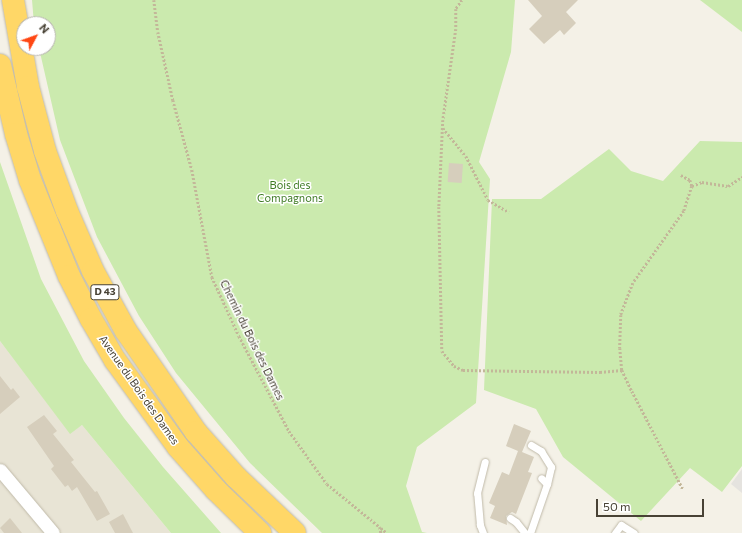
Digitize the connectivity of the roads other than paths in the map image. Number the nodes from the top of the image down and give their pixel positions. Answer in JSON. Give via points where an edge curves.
{"nodes":[{"id":1,"x":13,"y":0,"type":"edge"},
{"id":2,"x":0,"y":65,"type":"edge"},
{"id":3,"x":531,"y":446,"type":"dead end"},
{"id":4,"x":485,"y":462,"type":"dead end"},
{"id":5,"x":0,"y":470,"type":"edge"},
{"id":6,"x":541,"y":478,"type":"dead end"},
{"id":7,"x":548,"y":484,"type":"junction"},
{"id":8,"x":510,"y":518,"type":"dead end"},
{"id":9,"x":53,"y":533,"type":"edge"},
{"id":10,"x":260,"y":533,"type":"edge"},
{"id":11,"x":295,"y":533,"type":"edge"},
{"id":12,"x":483,"y":533,"type":"edge"},
{"id":13,"x":525,"y":533,"type":"edge"},
{"id":14,"x":530,"y":533,"type":"edge"},
{"id":15,"x":615,"y":533,"type":"edge"},
{"id":16,"x":634,"y":533,"type":"edge"}],
"edges":[{"from":1,"to":11,"type":"highway","name":"Avenue du Bois des Dames","number":"D 43","via":[[28,87],[45,151],[93,271],[126,331],[196,432],[236,477]]},
{"from":2,"to":10,"type":"highway","name":"Avenue du Bois des Dames","number":"D 43","via":[[30,180],[66,269],[91,319],[115,360],[178,447],[216,490]]},
{"from":3,"to":7,"type":"lane","via":[[541,451],[552,467]]},
{"from":4,"to":12,"type":"lane","via":[[478,493]]},
{"from":5,"to":9,"type":"street"},
{"from":6,"to":7,"type":"lane"},
{"from":7,"to":14,"type":"lane"},
{"from":8,"to":13,"type":"lane"},
{"from":15,"to":16,"type":"lane","via":[[622,525]]}]}
